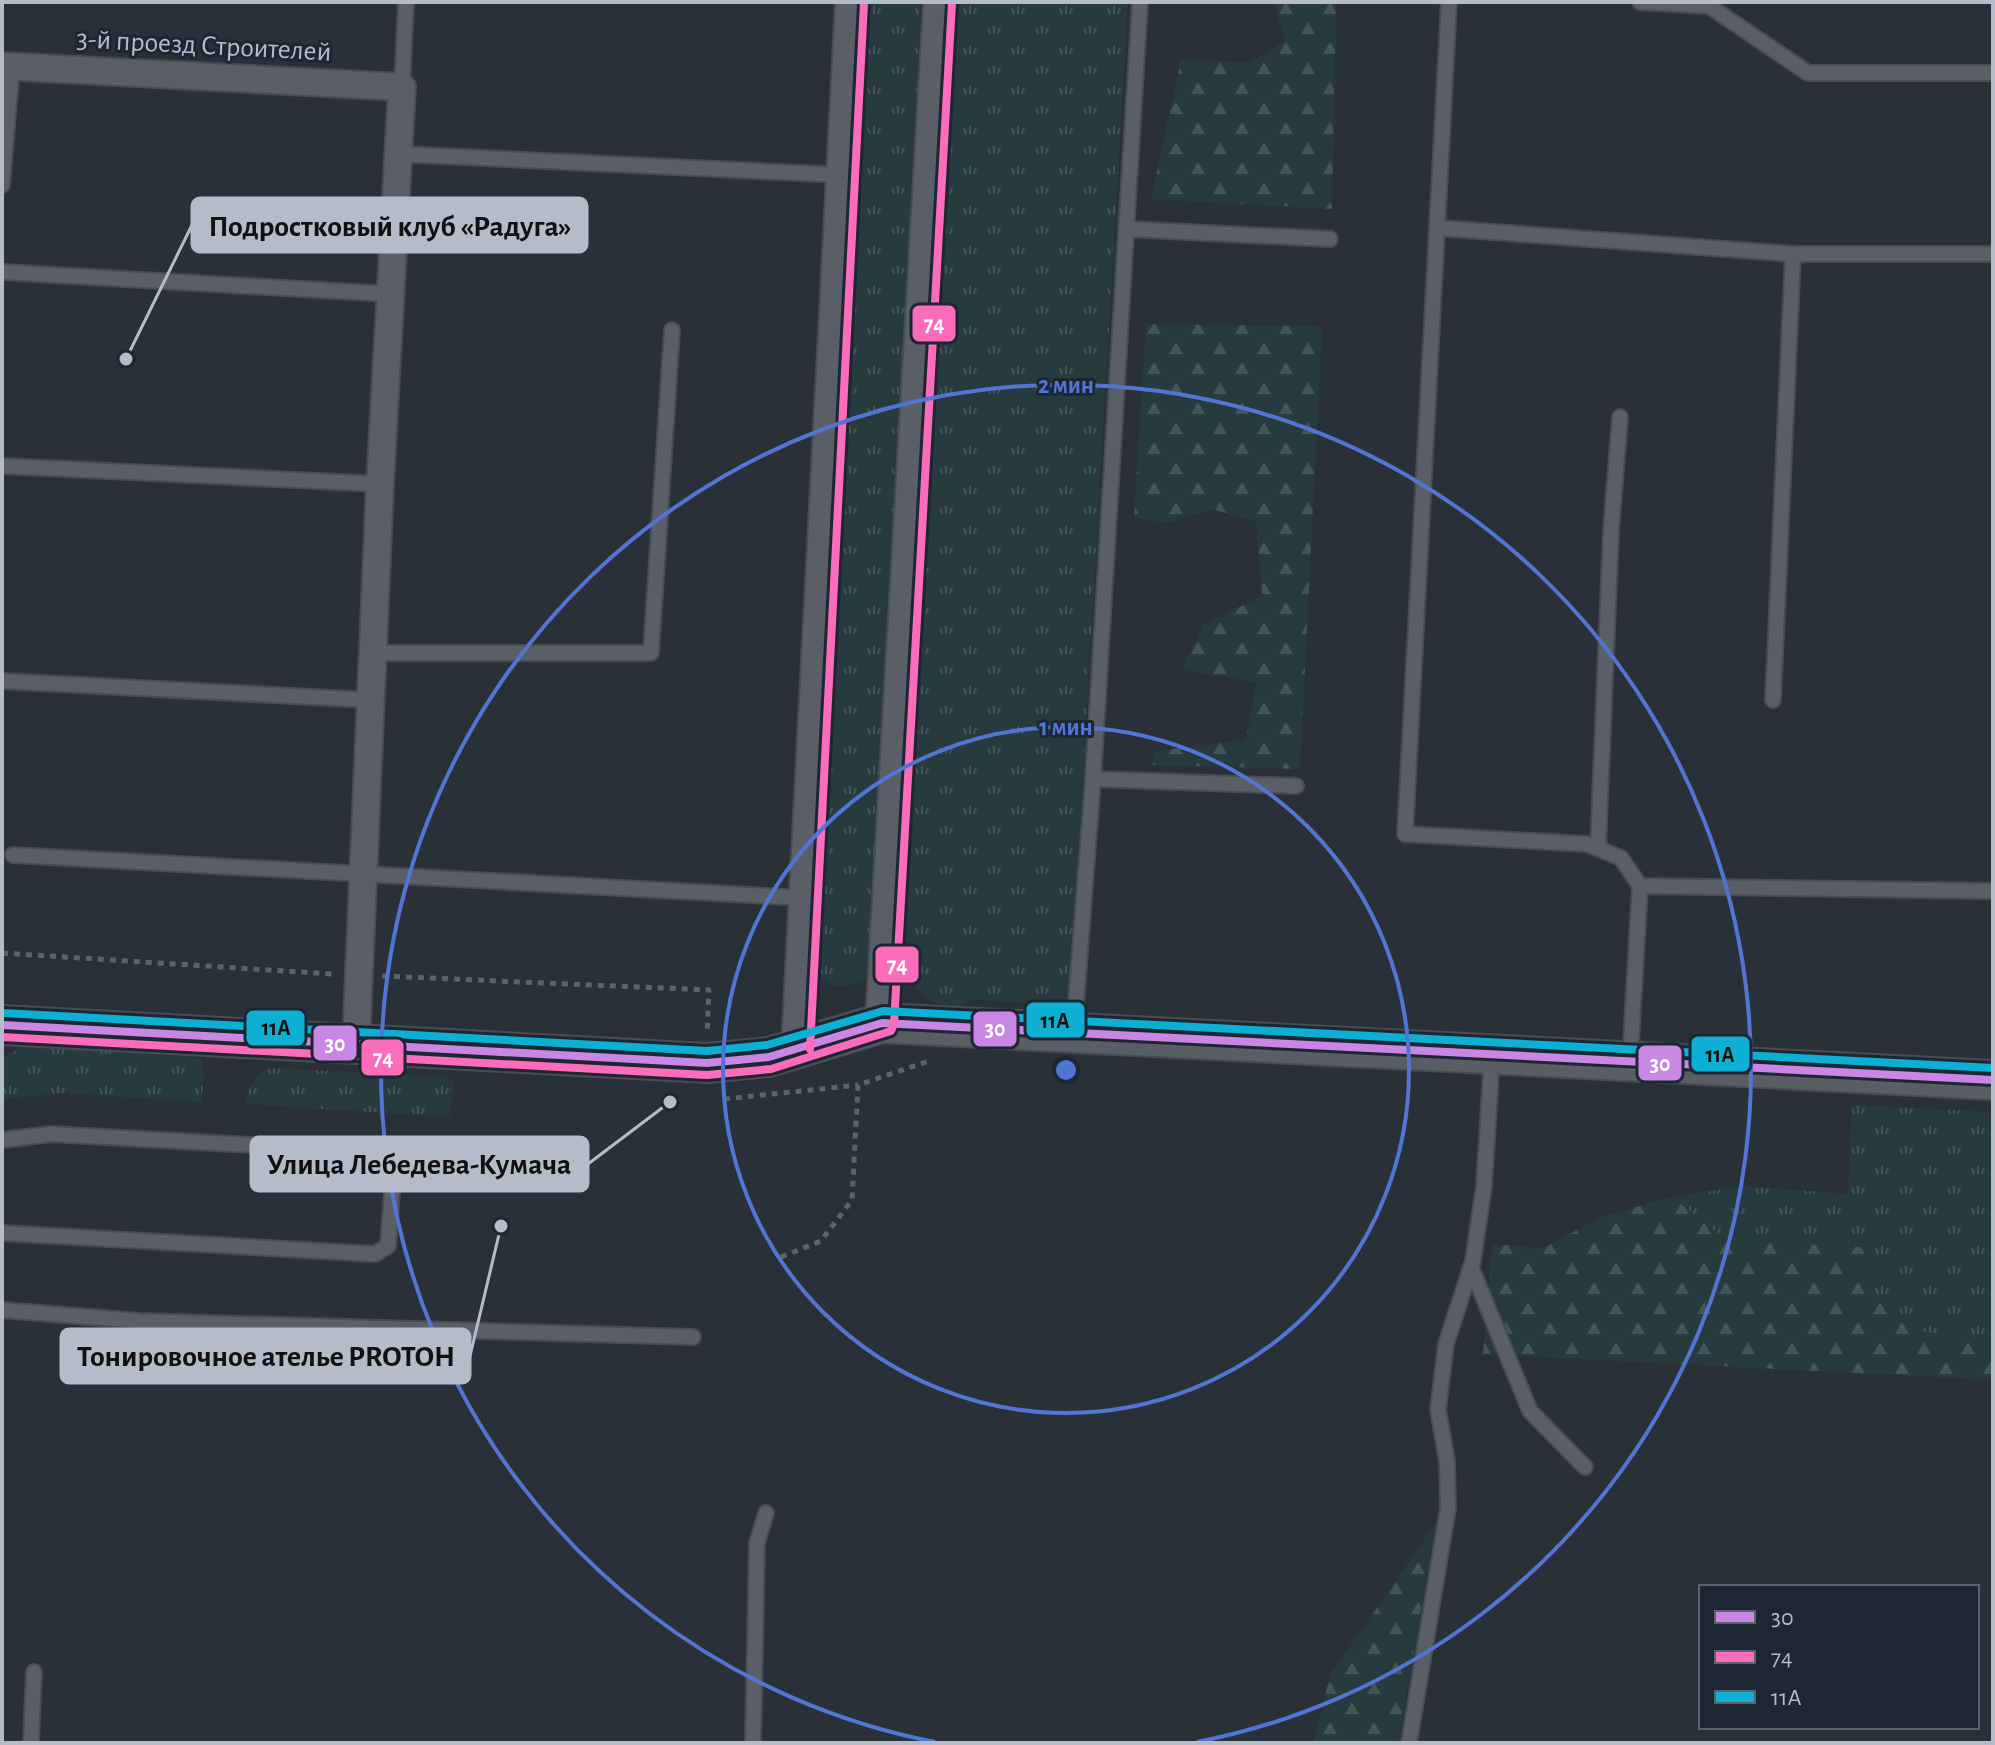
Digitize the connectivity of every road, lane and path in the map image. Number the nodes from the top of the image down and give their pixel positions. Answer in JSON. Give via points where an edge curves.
{"nodes":[{"id":1,"x":406,"y":2,"type":"edge"},
{"id":2,"x":852,"y":2,"type":"edge"},
{"id":3,"x":940,"y":2,"type":"edge"},
{"id":4,"x":1140,"y":2,"type":"edge"},
{"id":5,"x":1449,"y":2,"type":"edge"},
{"id":6,"x":1640,"y":2,"type":"edge"},
{"id":7,"x":7,"y":66,"type":"edge"},
{"id":8,"x":1993,"y":73,"type":"edge"},
{"id":9,"x":402,"y":87,"type":"junction"},
{"id":10,"x":398,"y":154,"type":"junction"},
{"id":11,"x":843,"y":175,"type":"junction"},
{"id":12,"x":2,"y":185,"type":"edge"},
{"id":13,"x":1439,"y":228,"type":"junction"},
{"id":14,"x":1127,"y":229,"type":"junction"},
{"id":15,"x":1330,"y":239,"type":"dead end"},
{"id":16,"x":1793,"y":254,"type":"junction"},
{"id":17,"x":1993,"y":254,"type":"edge"},
{"id":18,"x":2,"y":272,"type":"edge"},
{"id":19,"x":390,"y":294,"type":"junction"},
{"id":20,"x":672,"y":330,"type":"dead end"},
{"id":21,"x":1620,"y":417,"type":"dead end"},
{"id":22,"x":3,"y":466,"type":"edge"},
{"id":23,"x":380,"y":484,"type":"junction"},
{"id":24,"x":373,"y":653,"type":"junction"},
{"id":25,"x":2,"y":681,"type":"edge"},
{"id":26,"x":370,"y":700,"type":"junction"},
{"id":27,"x":1773,"y":700,"type":"dead end"},
{"id":28,"x":1093,"y":779,"type":"junction"},
{"id":29,"x":1296,"y":786,"type":"dead end"},
{"id":30,"x":1598,"y":848,"type":"junction"},
{"id":31,"x":13,"y":855,"type":"dead end"},
{"id":32,"x":366,"y":873,"type":"junction"},
{"id":33,"x":1640,"y":886,"type":"junction"},
{"id":34,"x":1993,"y":891,"type":"edge"},
{"id":35,"x":805,"y":898,"type":"junction"},
{"id":36,"x":709,"y":990,"type":"dead end"},
{"id":37,"x":882,"y":1023,"type":"junction"},
{"id":38,"x":2,"y":1025,"type":"edge"},
{"id":39,"x":1074,"y":1034,"type":"junction"},
{"id":40,"x":707,"y":1035,"type":"dead end"},
{"id":41,"x":356,"y":1044,"type":"junction"},
{"id":42,"x":798,"y":1048,"type":"junction"},
{"id":43,"x":1492,"y":1055,"type":"junction"},
{"id":44,"x":945,"y":1056,"type":"dead end"},
{"id":45,"x":1630,"y":1062,"type":"junction"},
{"id":46,"x":1993,"y":1080,"type":"edge"},
{"id":47,"x":858,"y":1085,"type":"junction"},
{"id":48,"x":724,"y":1099,"type":"dead end"},
{"id":49,"x":2,"y":1140,"type":"edge"},
{"id":50,"x":2,"y":1233,"type":"edge"},
{"id":51,"x":781,"y":1257,"type":"dead end"},
{"id":52,"x":1471,"y":1267,"type":"junction"},
{"id":53,"x":2,"y":1310,"type":"edge"},
{"id":54,"x":693,"y":1337,"type":"dead end"},
{"id":55,"x":1585,"y":1467,"type":"dead end"},
{"id":56,"x":766,"y":1513,"type":"dead end"},
{"id":57,"x":34,"y":1672,"type":"dead end"},
{"id":58,"x":31,"y":1743,"type":"edge"},
{"id":59,"x":753,"y":1743,"type":"edge"},
{"id":60,"x":1409,"y":1743,"type":"edge"}],
"edges":[{"from":1,"to":9,"type":"lane"},
{"from":2,"to":11,"type":"street"},
{"from":3,"to":37,"type":"street"},
{"from":4,"to":14,"type":"lane"},
{"from":5,"to":13,"type":"lane"},
{"from":6,"to":8,"type":"lane","via":[[1709,6],[1808,73]]},
{"from":7,"to":9,"type":"street","name":"3-й проезд Строителей"},
{"from":7,"to":12,"type":"lane"},
{"from":9,"to":10,"type":"street"},
{"from":10,"to":11,"type":"lane"},
{"from":10,"to":19,"type":"street"},
{"from":11,"to":35,"type":"street"},
{"from":13,"to":16,"type":"lane"},
{"from":13,"to":30,"type":"lane","via":[[1405,834]]},
{"from":14,"to":15,"type":"lane"},
{"from":14,"to":28,"type":"lane"},
{"from":16,"to":17,"type":"lane"},
{"from":16,"to":27,"type":"lane"},
{"from":18,"to":19,"type":"lane"},
{"from":19,"to":23,"type":"street"},
{"from":20,"to":24,"type":"lane","via":[[651,653]]},
{"from":21,"to":30,"type":"lane"},
{"from":22,"to":23,"type":"lane"},
{"from":23,"to":24,"type":"street"},
{"from":24,"to":26,"type":"street"},
{"from":25,"to":26,"type":"lane"},
{"from":26,"to":32,"type":"street"},
{"from":28,"to":29,"type":"lane"},
{"from":28,"to":39,"type":"lane"},
{"from":30,"to":33,"type":"lane","via":[[1621,858]]},
{"from":31,"to":32,"type":"lane"},
{"from":32,"to":35,"type":"lane"},
{"from":32,"to":41,"type":"street"},
{"from":33,"to":34,"type":"lane"},
{"from":33,"to":45,"type":"lane"},
{"from":35,"to":42,"type":"street"},
{"from":36,"to":40,"type":"path"},
{"from":37,"to":39,"type":"main road"},
{"from":37,"to":42,"type":"main road"},
{"from":38,"to":41,"type":"main road"},
{"from":39,"to":43,"type":"main road"},
{"from":41,"to":42,"type":"main road","via":[[707,1063],[769,1057]]},
{"from":43,"to":45,"type":"main road"},
{"from":43,"to":52,"type":"lane","via":[[1484,1186]]},
{"from":44,"to":47,"type":"path"},
{"from":45,"to":46,"type":"main road"},
{"from":47,"to":48,"type":"path"},
{"from":47,"to":51,"type":"path","via":[[852,1200],[821,1241]]},
{"from":49,"to":50,"type":"lane","via":[[51,1134],[363,1151],[384,1161],[393,1178],[388,1246],[375,1254]]},
{"from":52,"to":55,"type":"lane","via":[[1530,1411]]},
{"from":52,"to":60,"type":"lane","via":[[1446,1344],[1438,1410],[1448,1508]]},
{"from":53,"to":54,"type":"lane","via":[[139,1321]]},
{"from":56,"to":59,"type":"lane","via":[[757,1543]]},
{"from":57,"to":58,"type":"lane"}]}
